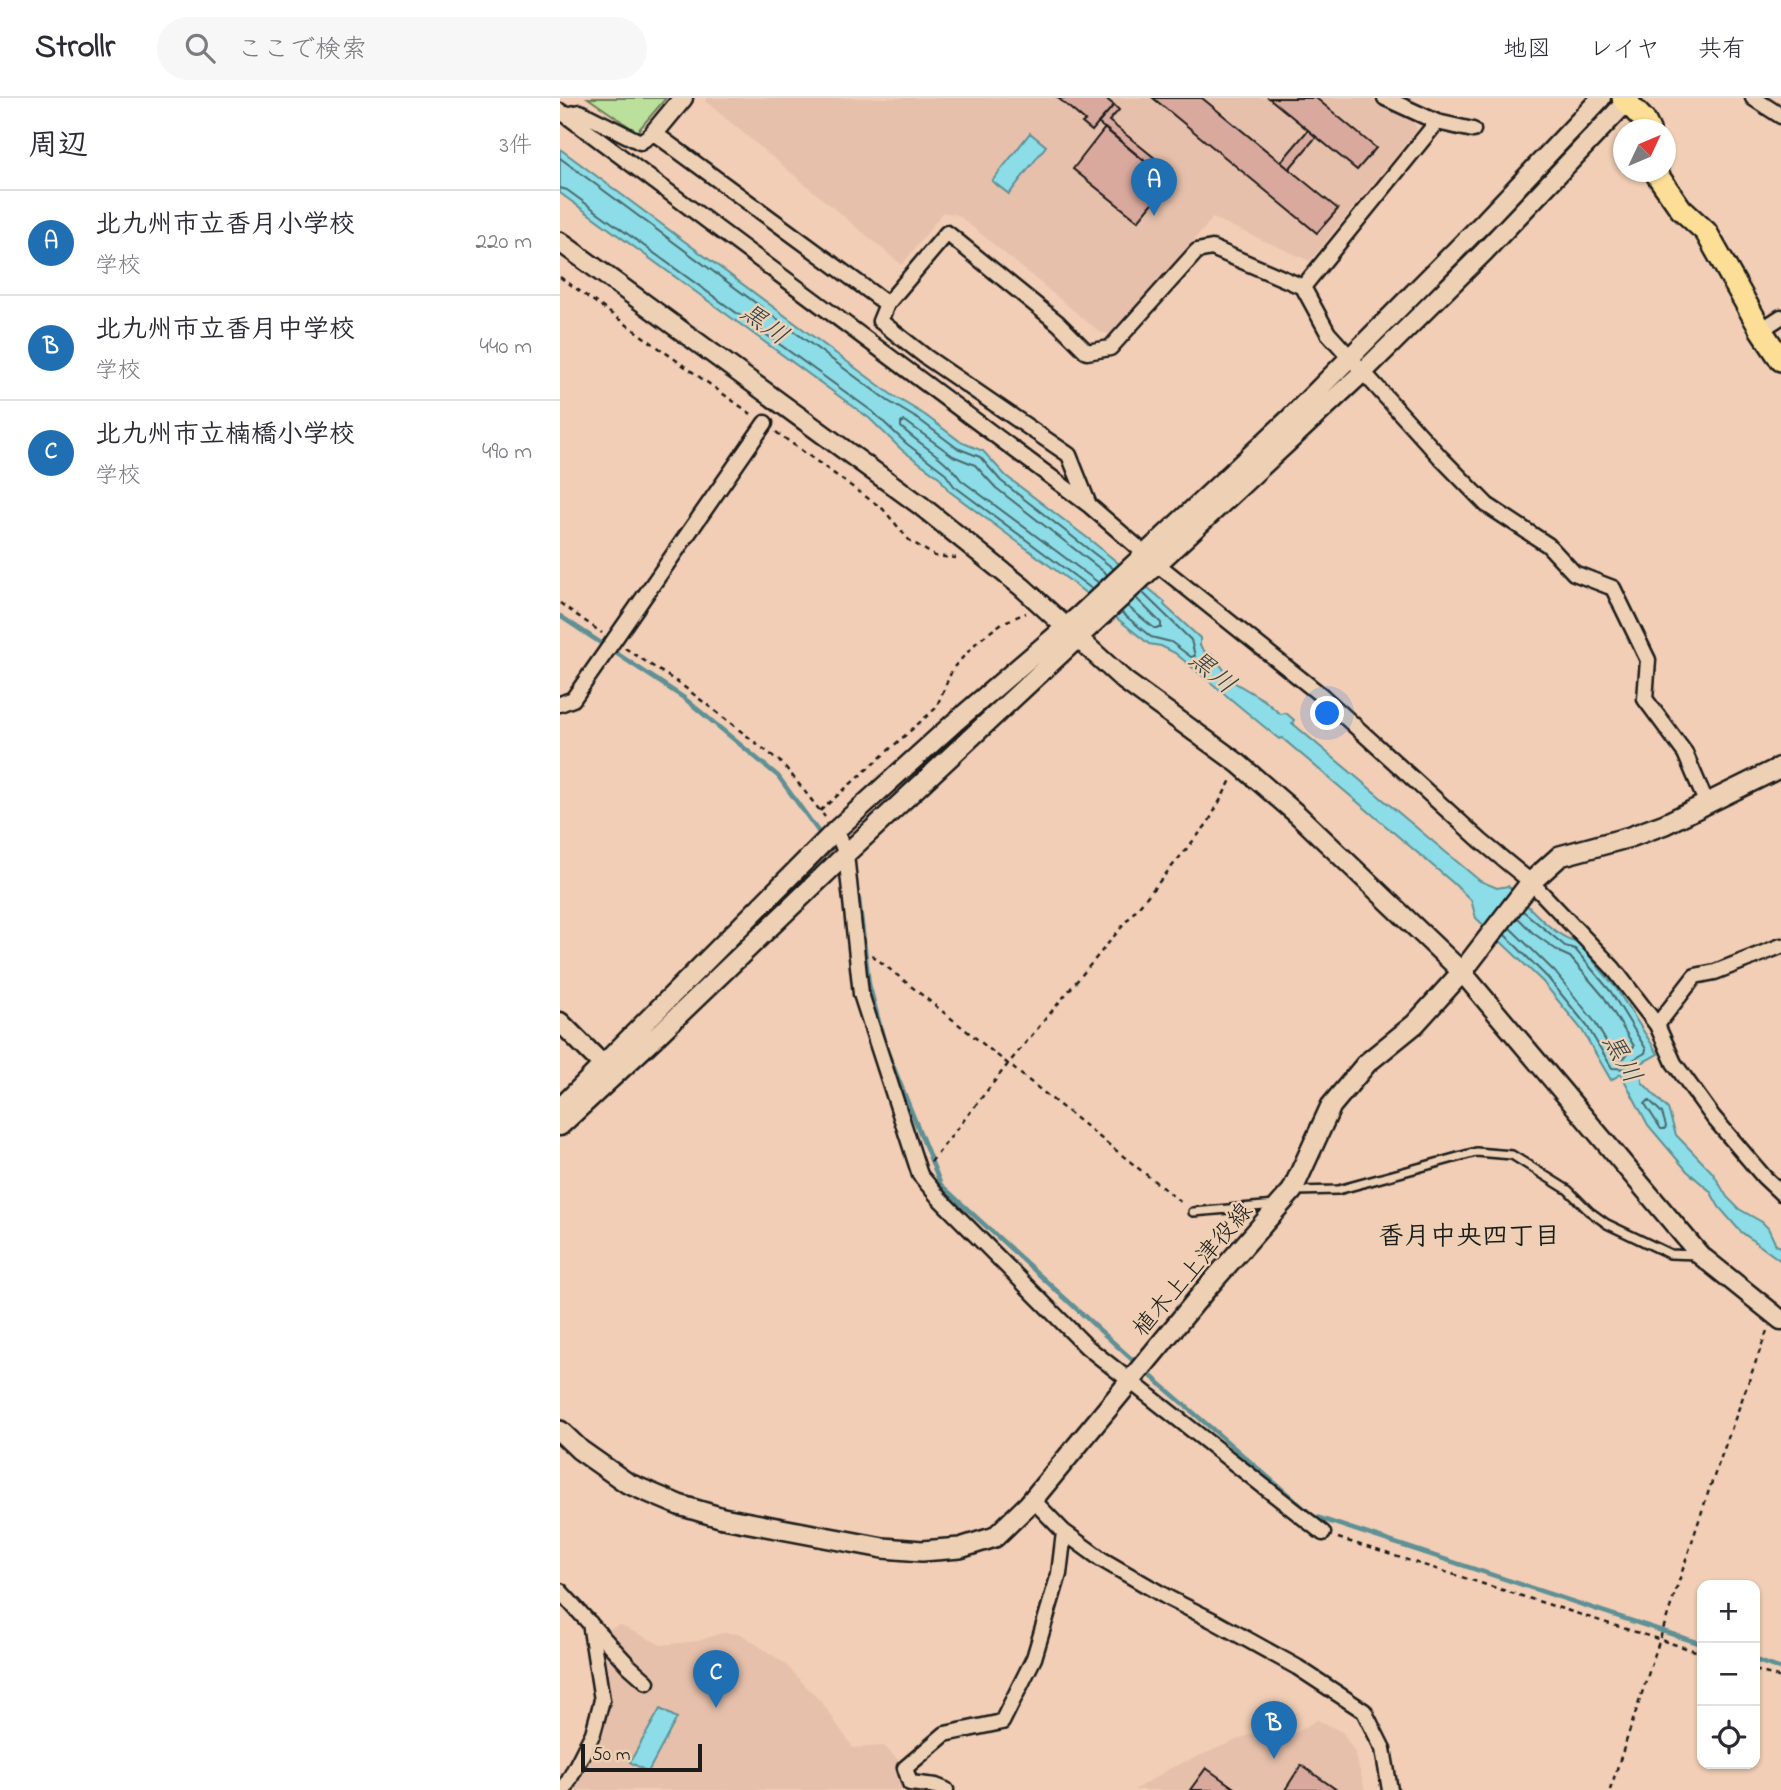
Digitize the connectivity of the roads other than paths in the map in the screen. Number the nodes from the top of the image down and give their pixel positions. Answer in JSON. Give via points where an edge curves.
{"nodes":[{"id":1,"x":683,"y":98,"type":"edge"},
{"id":2,"x":1385,"y":98,"type":"edge"},
{"id":3,"x":1601,"y":98,"type":"edge"},
{"id":4,"x":1753,"y":98,"type":"edge"},
{"id":5,"x":1627,"y":99,"type":"edge"},
{"id":6,"x":562,"y":113,"type":"edge"},
{"id":7,"x":1781,"y":116,"type":"edge"},
{"id":8,"x":1643,"y":119,"type":"edge"},
{"id":9,"x":1437,"y":122,"type":"junction"},
{"id":10,"x":1473,"y":130,"type":"dead end"},
{"id":11,"x":654,"y":133,"type":"junction"},
{"id":12,"x":1662,"y":182,"type":"edge"},
{"id":13,"x":560,"y":242,"type":"edge"},
{"id":14,"x":1303,"y":287,"type":"junction"},
{"id":15,"x":887,"y":304,"type":"junction"},
{"id":16,"x":1781,"y":317,"type":"edge"},
{"id":17,"x":1761,"y":330,"type":"junction"},
{"id":18,"x":1350,"y":357,"type":"junction"},
{"id":19,"x":1781,"y":360,"type":"edge"},
{"id":20,"x":1363,"y":372,"type":"junction"},
{"id":21,"x":765,"y":423,"type":"road end"},
{"id":22,"x":1090,"y":506,"type":"junction"},
{"id":23,"x":1151,"y":559,"type":"junction"},
{"id":24,"x":1071,"y":634,"type":"junction"},
{"id":25,"x":560,"y":704,"type":"edge"},
{"id":26,"x":1781,"y":767,"type":"edge"},
{"id":27,"x":1706,"y":802,"type":"junction"},
{"id":28,"x":836,"y":830,"type":"junction"},
{"id":29,"x":846,"y":854,"type":"junction"},
{"id":30,"x":1527,"y":887,"type":"junction"},
{"id":31,"x":1781,"y":946,"type":"edge"},
{"id":32,"x":1462,"y":972,"type":"junction"},
{"id":33,"x":560,"y":1022,"type":"edge"},
{"id":34,"x":1657,"y":1025,"type":"junction"},
{"id":35,"x":603,"y":1065,"type":"junction"},
{"id":36,"x":560,"y":1108,"type":"edge"},
{"id":37,"x":560,"y":1126,"type":"edge"},
{"id":38,"x":1781,"y":1193,"type":"edge"},
{"id":39,"x":1286,"y":1198,"type":"junction"},
{"id":40,"x":1193,"y":1212,"type":"road end"},
{"id":41,"x":1700,"y":1255,"type":"junction"},
{"id":42,"x":1777,"y":1318,"type":"edge"},
{"id":43,"x":1130,"y":1380,"type":"junction"},
{"id":44,"x":560,"y":1431,"type":"edge"},
{"id":45,"x":1032,"y":1500,"type":"junction"},
{"id":46,"x":1064,"y":1532,"type":"junction"},
{"id":47,"x":1322,"y":1533,"type":"road end"},
{"id":48,"x":560,"y":1591,"type":"edge"},
{"id":49,"x":590,"y":1623,"type":"junction"},
{"id":50,"x":647,"y":1682,"type":"dead end"},
{"id":51,"x":564,"y":1790,"type":"edge"},
{"id":52,"x":946,"y":1790,"type":"edge"},
{"id":53,"x":1390,"y":1790,"type":"edge"}],
"edges":[{"from":1,"to":11,"type":"street"},
{"from":2,"to":9,"type":"street"},
{"from":3,"to":18,"type":"street"},
{"from":4,"to":7,"type":"street"},
{"from":5,"to":8,"type":"main road"},
{"from":5,"to":20,"type":"street"},
{"from":6,"to":11,"type":"street","via":[[580,112],[640,142]]},
{"from":6,"to":22,"type":"street"},
{"from":9,"to":10,"type":"street"},
{"from":9,"to":14,"type":"street"},
{"from":11,"to":15,"type":"street"},
{"from":12,"to":17,"type":"main road","via":[[1681,209],[1706,232]]},
{"from":13,"to":24,"type":"street","via":[[920,505]]},
{"from":14,"to":15,"type":"street","via":[[1212,248],[1197,251],[1110,348],[1087,352],[947,233]]},
{"from":14,"to":18,"type":"street","via":[[1328,333]]},
{"from":15,"to":22,"type":"street","via":[[880,321],[1069,455]]},
{"from":16,"to":17,"type":"street"},
{"from":17,"to":19,"type":"main road"},
{"from":18,"to":20,"type":"street"},
{"from":18,"to":23,"type":"street"},
{"from":20,"to":23,"type":"street"},
{"from":20,"to":27,"type":"street","via":[[1487,505],[1548,545],[1574,573],[1613,588],[1648,660],[1645,699],[1685,753]]},
{"from":21,"to":25,"type":"street","via":[[573,699]]},
{"from":22,"to":23,"type":"street"},
{"from":23,"to":24,"type":"street"},
{"from":23,"to":30,"type":"street","via":[[1321,695]]},
{"from":24,"to":28,"type":"street","via":[[954,723]]},
{"from":24,"to":29,"type":"street"},
{"from":24,"to":32,"type":"street","via":[[1298,815]]},
{"from":26,"to":27,"type":"main road","name":"植木上上津役線"},
{"from":27,"to":30,"type":"main road","name":"植木上上津役線","via":[[1630,837],[1560,856]]},
{"from":28,"to":29,"type":"street"},
{"from":28,"to":35,"type":"street"},
{"from":29,"to":37,"type":"street"},
{"from":29,"to":43,"type":"street","via":[[861,994],[920,1175],[1087,1347]]},
{"from":30,"to":32,"type":"main road","name":"植木上上津役線"},
{"from":30,"to":34,"type":"street","via":[[1613,968]]},
{"from":31,"to":34,"type":"street","via":[[1695,976]]},
{"from":32,"to":39,"type":"main road","name":"植木上上津役線","via":[[1415,1024],[1367,1063],[1331,1106]]},
{"from":32,"to":41,"type":"street"},
{"from":33,"to":35,"type":"street"},
{"from":34,"to":38,"type":"street","via":[[1674,1063],[1713,1117]]},
{"from":35,"to":36,"type":"street"},
{"from":39,"to":40,"type":"lane"},
{"from":39,"to":41,"type":"lane","via":[[1338,1190],[1476,1152],[1512,1155],[1568,1190],[1607,1224],[1670,1254]]},
{"from":39,"to":43,"type":"main road","name":"植木上上津役線"},
{"from":41,"to":42,"type":"street"},
{"from":43,"to":45,"type":"main road","name":"植木上上津役線"},
{"from":43,"to":47,"type":"street"},
{"from":44,"to":45,"type":"main road","name":"植木上上津役線","via":[[627,1483],[679,1505],[723,1518],[883,1548],[960,1548],[995,1537]]},
{"from":45,"to":46,"type":"street"},
{"from":46,"to":52,"type":"street","via":[[1059,1574],[1034,1658],[1002,1722],[945,1734],[905,1768],[910,1783]]},
{"from":46,"to":53,"type":"street","via":[[1101,1559],[1297,1667],[1364,1711],[1383,1749]]},
{"from":48,"to":49,"type":"street"},
{"from":49,"to":50,"type":"street"},
{"from":49,"to":51,"type":"street","via":[[602,1700],[593,1733]]}]}
